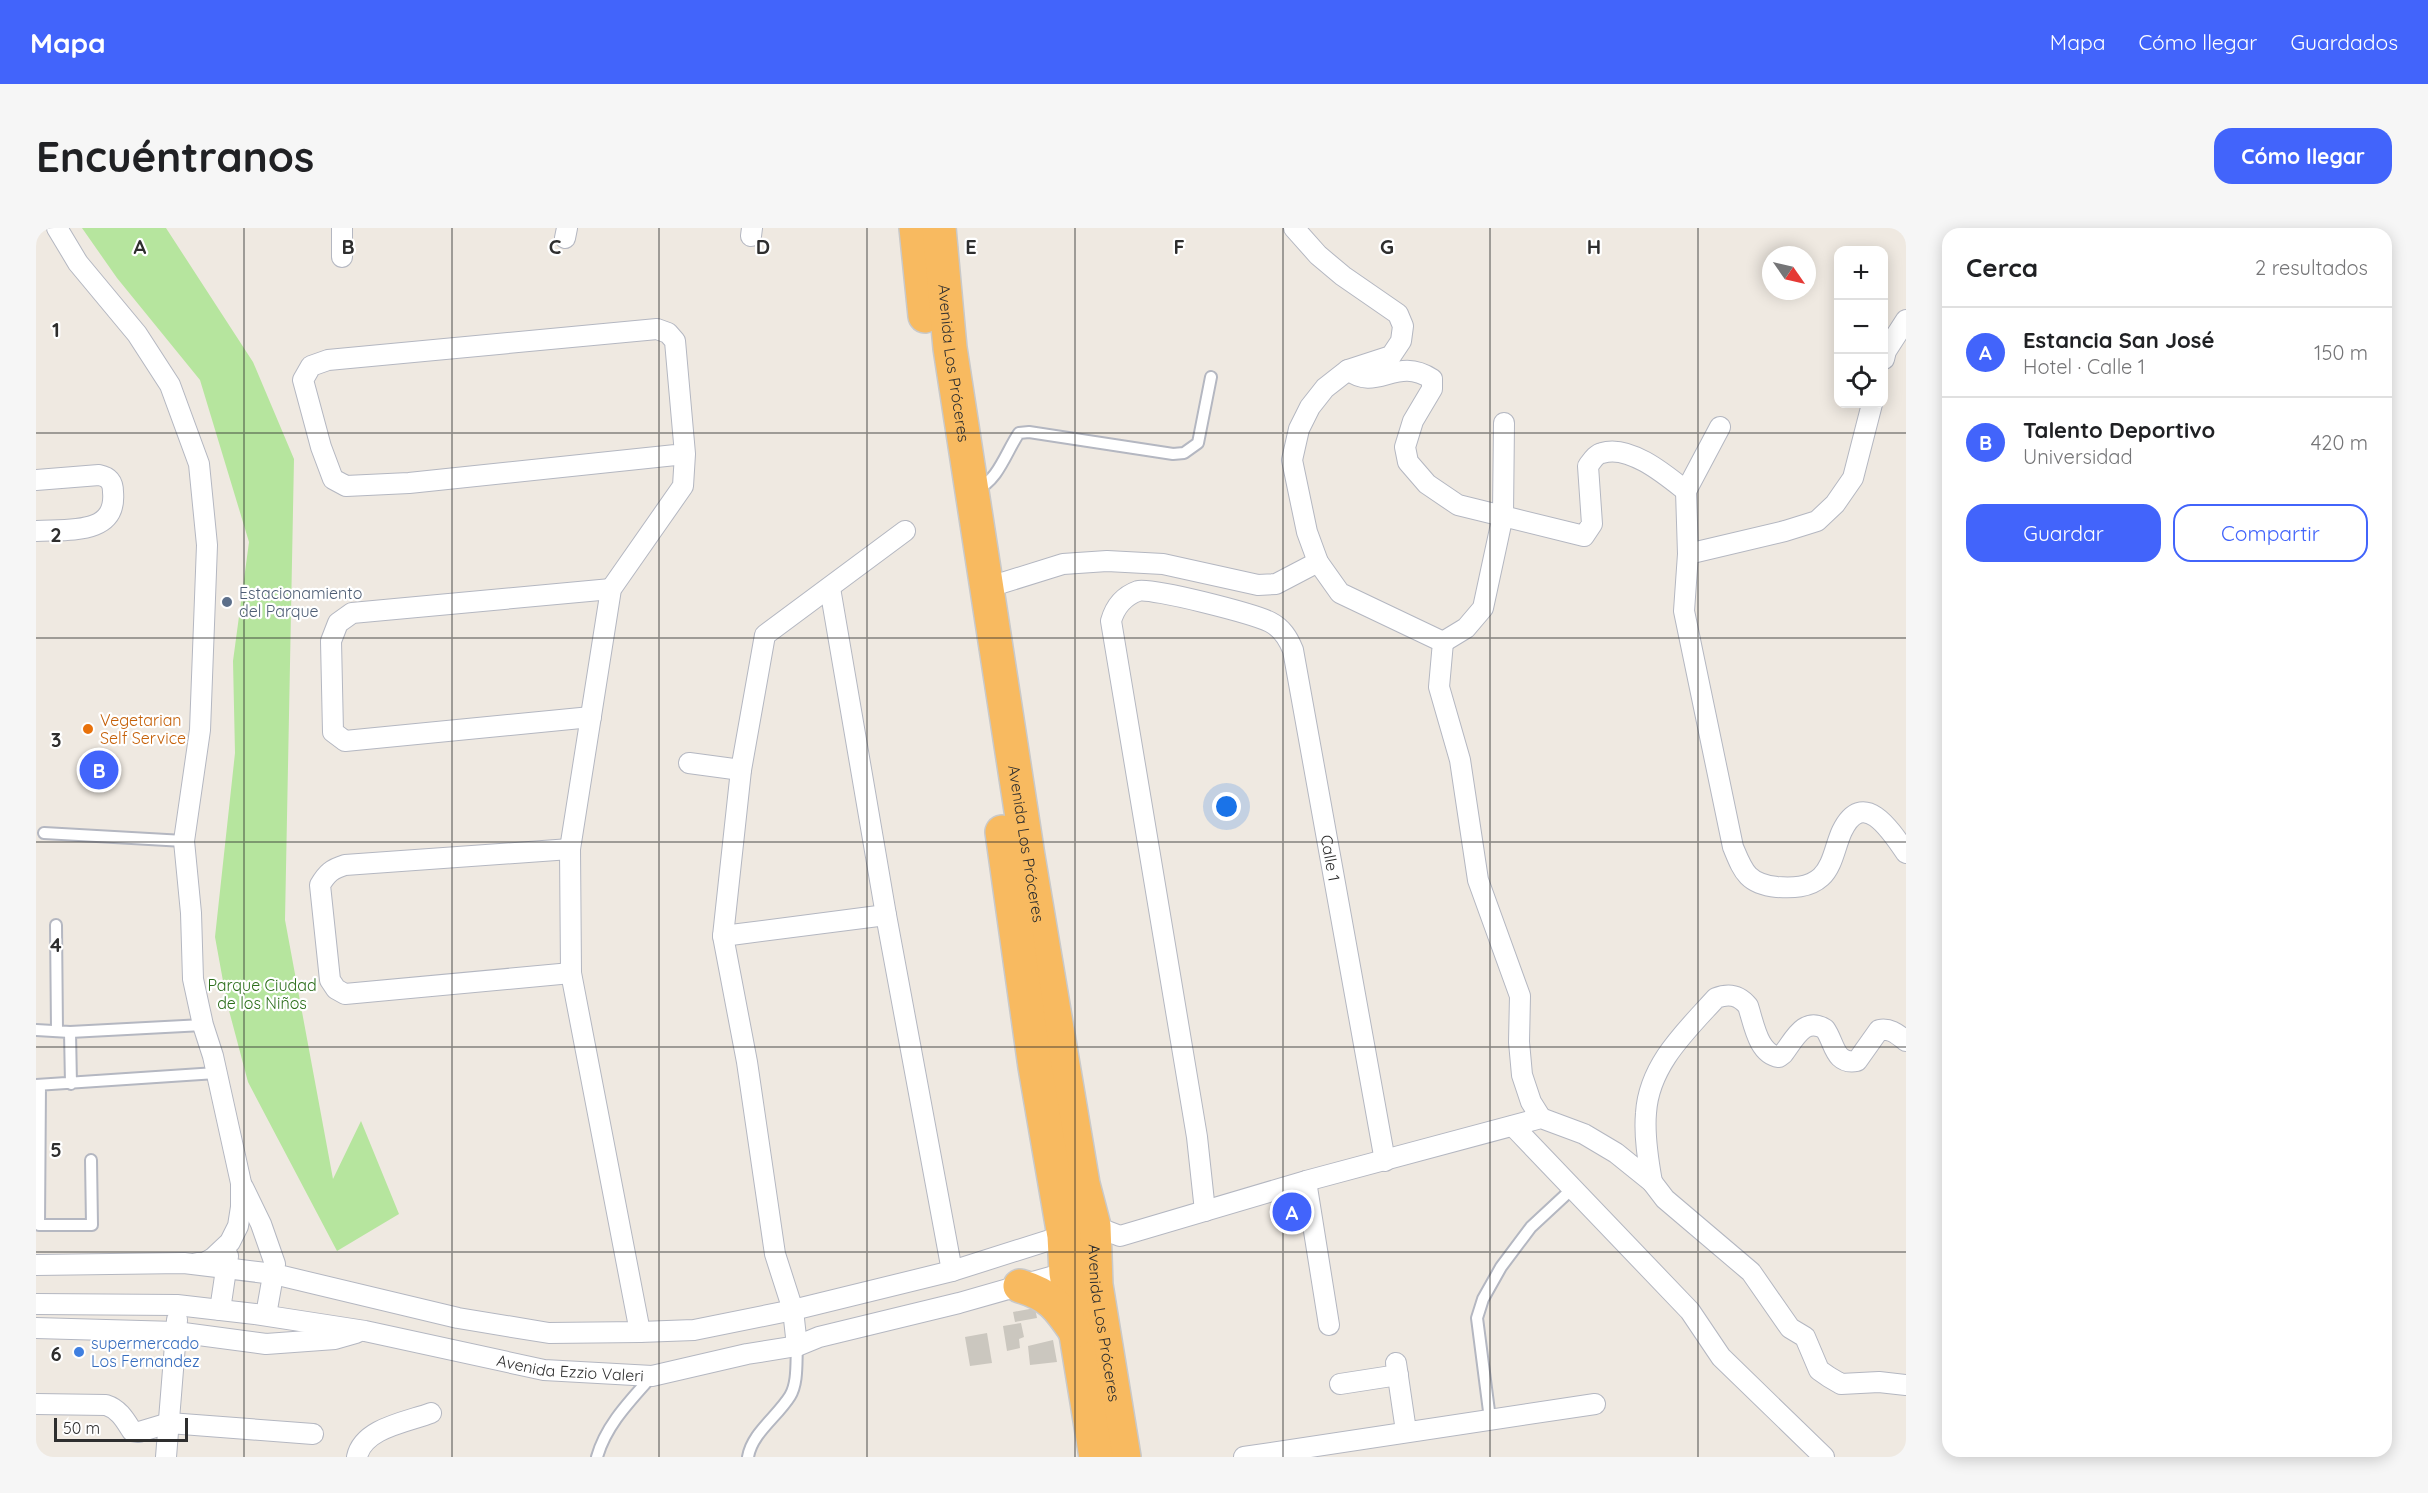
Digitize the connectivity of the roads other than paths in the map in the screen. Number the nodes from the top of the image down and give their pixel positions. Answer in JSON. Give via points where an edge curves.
{"nodes":[{"id":1,"x":57,"y":228,"type":"edge"},
{"id":2,"x":342,"y":228,"type":"edge"},
{"id":3,"x":916,"y":228,"type":"edge"},
{"id":4,"x":939,"y":228,"type":"edge"},
{"id":5,"x":1294,"y":228,"type":"edge"},
{"id":6,"x":342,"y":257,"type":"dead end"},
{"id":7,"x":1906,"y":320,"type":"edge"},
{"id":8,"x":1885,"y":354,"type":"edge"},
{"id":9,"x":1348,"y":370,"type":"junction"},
{"id":10,"x":1211,"y":377,"type":"dead end"},
{"id":11,"x":1871,"y":408,"type":"edge"},
{"id":12,"x":1504,"y":423,"type":"dead end"},
{"id":13,"x":1720,"y":427,"type":"dead end"},
{"id":14,"x":685,"y":454,"type":"junction"},
{"id":15,"x":36,"y":480,"type":"edge"},
{"id":16,"x":1686,"y":490,"type":"junction"},
{"id":17,"x":972,"y":491,"type":"junction"},
{"id":18,"x":1503,"y":515,"type":"junction"},
{"id":19,"x":36,"y":531,"type":"edge"},
{"id":20,"x":905,"y":531,"type":"dead end"},
{"id":21,"x":1688,"y":554,"type":"junction"},
{"id":22,"x":1318,"y":562,"type":"junction"},
{"id":23,"x":830,"y":588,"type":"junction"},
{"id":24,"x":986,"y":588,"type":"junction"},
{"id":25,"x":611,"y":589,"type":"junction"},
{"id":26,"x":1443,"y":642,"type":"junction"},
{"id":27,"x":591,"y":717,"type":"junction"},
{"id":28,"x":689,"y":763,"type":"dead end"},
{"id":29,"x":741,"y":770,"type":"junction"},
{"id":30,"x":44,"y":834,"type":"dead end"},
{"id":31,"x":184,"y":841,"type":"junction"},
{"id":32,"x":570,"y":849,"type":"junction"},
{"id":33,"x":1906,"y":853,"type":"edge"},
{"id":34,"x":886,"y":915,"type":"junction"},
{"id":35,"x":56,"y":925,"type":"dead end"},
{"id":36,"x":723,"y":936,"type":"junction"},
{"id":37,"x":572,"y":973,"type":"junction"},
{"id":38,"x":203,"y":1025,"type":"junction"},
{"id":39,"x":36,"y":1030,"type":"edge"},
{"id":40,"x":57,"y":1030,"type":"junction"},
{"id":41,"x":70,"y":1032,"type":"junction"},
{"id":42,"x":1906,"y":1041,"type":"edge"},
{"id":43,"x":216,"y":1072,"type":"junction"},
{"id":44,"x":71,"y":1084,"type":"junction"},
{"id":45,"x":38,"y":1085,"type":"edge"},
{"id":46,"x":1541,"y":1118,"type":"junction"},
{"id":47,"x":1513,"y":1126,"type":"junction"},
{"id":48,"x":91,"y":1160,"type":"dead end"},
{"id":49,"x":1385,"y":1161,"type":"junction"},
{"id":50,"x":1306,"y":1181,"type":"junction"},
{"id":51,"x":1652,"y":1182,"type":"junction"},
{"id":52,"x":241,"y":1183,"type":"junction"},
{"id":53,"x":1573,"y":1188,"type":"junction"},
{"id":54,"x":1205,"y":1211,"type":"junction"},
{"id":55,"x":1107,"y":1231,"type":"junction"},
{"id":56,"x":1064,"y":1236,"type":"junction"},
{"id":57,"x":230,"y":1242,"type":"junction"},
{"id":58,"x":184,"y":1263,"type":"junction"},
{"id":59,"x":36,"y":1265,"type":"edge"},
{"id":60,"x":226,"y":1268,"type":"junction"},
{"id":61,"x":1081,"y":1268,"type":"junction"},
{"id":62,"x":952,"y":1271,"type":"junction"},
{"id":63,"x":274,"y":1274,"type":"junction"},
{"id":64,"x":1020,"y":1286,"type":"junction"},
{"id":65,"x":36,"y":1304,"type":"edge"},
{"id":66,"x":177,"y":1305,"type":"junction"},
{"id":67,"x":220,"y":1310,"type":"junction"},
{"id":68,"x":793,"y":1310,"type":"junction"},
{"id":69,"x":266,"y":1315,"type":"junction"},
{"id":70,"x":1329,"y":1325,"type":"dead end"},
{"id":71,"x":36,"y":1328,"type":"edge"},
{"id":72,"x":365,"y":1331,"type":"junction"},
{"id":73,"x":176,"y":1332,"type":"junction"},
{"id":74,"x":640,"y":1332,"type":"junction"},
{"id":75,"x":1078,"y":1336,"type":"junction"},
{"id":76,"x":797,"y":1346,"type":"junction"},
{"id":77,"x":652,"y":1376,"type":"junction"},
{"id":78,"x":1340,"y":1384,"type":"dead end"},
{"id":79,"x":1906,"y":1385,"type":"edge"},
{"id":80,"x":36,"y":1404,"type":"edge"},
{"id":81,"x":1595,"y":1404,"type":"dead end"},
{"id":82,"x":431,"y":1413,"type":"dead end"},
{"id":83,"x":1490,"y":1419,"type":"junction"},
{"id":84,"x":169,"y":1423,"type":"junction"},
{"id":85,"x":1406,"y":1431,"type":"junction"},
{"id":86,"x":313,"y":1434,"type":"dead end"},
{"id":87,"x":166,"y":1457,"type":"edge"},
{"id":88,"x":357,"y":1457,"type":"edge"},
{"id":89,"x":597,"y":1457,"type":"edge"},
{"id":90,"x":748,"y":1457,"type":"edge"},
{"id":91,"x":1096,"y":1457,"type":"edge"},
{"id":92,"x":1124,"y":1457,"type":"edge"},
{"id":93,"x":1244,"y":1457,"type":"edge"},
{"id":94,"x":1824,"y":1457,"type":"edge"}],
"edges":[{"from":1,"to":31,"type":"street","via":[[78,262],[137,334],[170,385],[199,464],[207,545],[200,730]]},
{"from":2,"to":6,"type":"street"},
{"from":3,"to":56,"type":"highway","name":"Avenida Los Próceres","via":[[937,405],[1035,1067]]},
{"from":4,"to":17,"type":"highway","name":"Avenida Los Próceres","via":[[950,348]]},
{"from":5,"to":9,"type":"street","via":[[1326,262],[1398,314],[1403,326],[1401,341],[1390,356]]},
{"from":7,"to":8,"type":"street"},
{"from":9,"to":18,"type":"street","via":[[1365,379],[1415,370],[1432,379],[1432,389],[1413,421],[1405,447],[1408,462],[1427,484],[1458,505]]},
{"from":9,"to":22,"type":"street","via":[[1325,388],[1310,407],[1299,429],[1292,460],[1307,532]]},
{"from":10,"to":17,"type":"lane","via":[[1198,443],[1184,453],[1029,432],[1019,434],[988,481]]},
{"from":11,"to":21,"type":"street","via":[[1853,478],[1817,521]]},
{"from":12,"to":18,"type":"street"},
{"from":13,"to":16,"type":"street"},
{"from":14,"to":14,"type":"street","via":[[675,341],[657,329],[328,360],[311,366],[303,380],[333,479],[346,486]]},
{"from":14,"to":25,"type":"street","via":[[683,486]]},
{"from":15,"to":19,"type":"street","via":[[99,476],[111,482],[114,492],[112,509],[105,521],[94,526]]},
{"from":16,"to":18,"type":"street","via":[[1656,467],[1615,450],[1599,453],[1588,466],[1593,524],[1584,536]]},
{"from":16,"to":21,"type":"street"},
{"from":17,"to":24,"type":"highway","name":"Avenida Los Próceres"},
{"from":18,"to":26,"type":"street","via":[[1483,608],[1466,627]]},
{"from":20,"to":23,"type":"street"},
{"from":21,"to":33,"type":"street","via":[[1684,611],[1733,847],[1744,873],[1757,883],[1802,887],[1821,877],[1833,859],[1842,831],[1855,813],[1862,811],[1873,814],[1894,834]]},
{"from":22,"to":24,"type":"street","via":[[1276,584],[1249,584],[1163,564],[1107,561],[1063,564]]},
{"from":22,"to":26,"type":"street","via":[[1340,593]]},
{"from":23,"to":29,"type":"street","via":[[765,635]]},
{"from":23,"to":34,"type":"street"},
{"from":24,"to":55,"type":"highway","name":"Avenida Los Próceres","via":[[1083,1184]]},
{"from":25,"to":27,"type":"street"},
{"from":25,"to":27,"type":"street","via":[[352,614],[338,623],[331,641],[333,732],[345,741]]},
{"from":26,"to":46,"type":"street","via":[[1439,687],[1460,760],[1478,880],[1520,996],[1522,1075]]},
{"from":27,"to":32,"type":"street"},
{"from":28,"to":29,"type":"street"},
{"from":29,"to":36,"type":"street"},
{"from":30,"to":31,"type":"lane"},
{"from":31,"to":38,"type":"street","via":[[193,979]]},
{"from":32,"to":37,"type":"street"},
{"from":32,"to":37,"type":"street","via":[[345,865],[326,874],[320,885],[330,980],[345,994]]},
{"from":34,"to":36,"type":"street"},
{"from":34,"to":62,"type":"street"},
{"from":35,"to":40,"type":"lane"},
{"from":36,"to":68,"type":"street","via":[[747,1062],[775,1254]]},
{"from":37,"to":74,"type":"street"},
{"from":38,"to":41,"type":"lane"},
{"from":38,"to":43,"type":"street"},
{"from":39,"to":40,"type":"lane"},
{"from":40,"to":41,"type":"lane"},
{"from":41,"to":44,"type":"lane"},
{"from":42,"to":51,"type":"street","via":[[1894,1031],[1880,1030],[1857,1061],[1843,1061],[1825,1029],[1813,1024],[1806,1025],[1783,1054],[1771,1056],[1764,1050],[1743,1000],[1734,995],[1716,998],[1674,1045],[1650,1091],[1646,1113]]},
{"from":43,"to":44,"type":"lane"},
{"from":43,"to":52,"type":"street"},
{"from":44,"to":45,"type":"lane"},
{"from":45,"to":48,"type":"lane","via":[[39,1225],[92,1225]]},
{"from":46,"to":47,"type":"street","name":"Avenida Ezzio Valeri"},
{"from":46,"to":51,"type":"street","via":[[1584,1134]]},
{"from":47,"to":49,"type":"street","name":"Avenida Ezzio Valeri"},
{"from":47,"to":53,"type":"street"},
{"from":49,"to":50,"type":"street","name":"Avenida Ezzio Valeri"},
{"from":49,"to":54,"type":"street","name":"Calle 1","via":[[1293,650],[1286,634],[1270,622],[1214,604],[1140,590],[1127,596],[1115,609],[1111,621],[1197,1137]]},
{"from":50,"to":54,"type":"street","name":"Avenida Ezzio Valeri"},
{"from":50,"to":70,"type":"street"},
{"from":51,"to":79,"type":"street","via":[[1665,1199],[1751,1272],[1790,1328],[1805,1337],[1820,1370],[1828,1377],[1841,1384]]},
{"from":52,"to":57,"type":"street","via":[[241,1217]]},
{"from":52,"to":63,"type":"street","via":[[271,1248]]},
{"from":53,"to":83,"type":"lane","via":[[1531,1227],[1483,1299],[1477,1318]]},
{"from":53,"to":94,"type":"street","via":[[1690,1311],[1721,1357]]},
{"from":54,"to":55,"type":"street","name":"Avenida Ezzio Valeri"},
{"from":55,"to":56,"type":"street","name":"Avenida Ezzio Valeri"},
{"from":55,"to":61,"type":"highway","name":"Avenida Los Próceres"},
{"from":56,"to":61,"type":"highway","name":"Avenida Los Próceres"},
{"from":56,"to":62,"type":"street","name":"Avenida Ezzio Valeri"},
{"from":57,"to":58,"type":"street","via":[[204,1263]]},
{"from":57,"to":60,"type":"street"},
{"from":58,"to":59,"type":"street","name":"Avenida Ezzio Valeri"},
{"from":58,"to":60,"type":"street","name":"Avenida Ezzio Valeri"},
{"from":60,"to":63,"type":"street","name":"Avenida Ezzio Valeri"},
{"from":60,"to":67,"type":"street"},
{"from":61,"to":64,"type":"street","name":"Avenida Ezzio Valeri"},
{"from":61,"to":75,"type":"highway","name":"Avenida Los Próceres"},
{"from":61,"to":92,"type":"highway","name":"Avenida Los Próceres","via":[[1096,1285]]},
{"from":62,"to":68,"type":"street","name":"Avenida Ezzio Valeri"},
{"from":63,"to":69,"type":"street"},
{"from":63,"to":74,"type":"street","name":"Avenida Ezzio Valeri","via":[[458,1318],[549,1333]]},
{"from":64,"to":75,"type":"highway","via":[[1056,1304]]},
{"from":64,"to":76,"type":"street","name":"Avenida Ezzio Valeri"},
{"from":65,"to":66,"type":"street","name":"Avenida Ezzio Valeri"},
{"from":66,"to":67,"type":"street","name":"Avenida Ezzio Valeri"},
{"from":66,"to":73,"type":"street"},
{"from":67,"to":69,"type":"street","name":"Avenida Ezzio Valeri"},
{"from":68,"to":74,"type":"street","name":"Avenida Ezzio Valeri","via":[[694,1330]]},
{"from":68,"to":76,"type":"street"},
{"from":69,"to":72,"type":"street","name":"Avenida Ezzio Valeri"},
{"from":71,"to":73,"type":"street"},
{"from":72,"to":73,"type":"street","via":[[335,1339],[266,1344]]},
{"from":72,"to":77,"type":"street","name":"Avenida Ezzio Valeri","via":[[544,1370]]},
{"from":73,"to":84,"type":"street"},
{"from":75,"to":91,"type":"highway","name":"Avenida Los Próceres"},
{"from":76,"to":77,"type":"street","name":"Avenida Ezzio Valeri"},
{"from":76,"to":90,"type":"lane","via":[[791,1395],[756,1437]]},
{"from":77,"to":89,"type":"lane","via":[[615,1419],[601,1441]]},
{"from":78,"to":85,"type":"street","via":[[1397,1369]]},
{"from":80,"to":84,"type":"street","via":[[106,1404],[117,1411],[132,1431]]},
{"from":81,"to":83,"type":"street"},
{"from":82,"to":88,"type":"street","via":[[373,1434],[359,1448]]},
{"from":83,"to":85,"type":"street"},
{"from":84,"to":86,"type":"street"},
{"from":84,"to":87,"type":"street"},
{"from":85,"to":93,"type":"street"}]}
